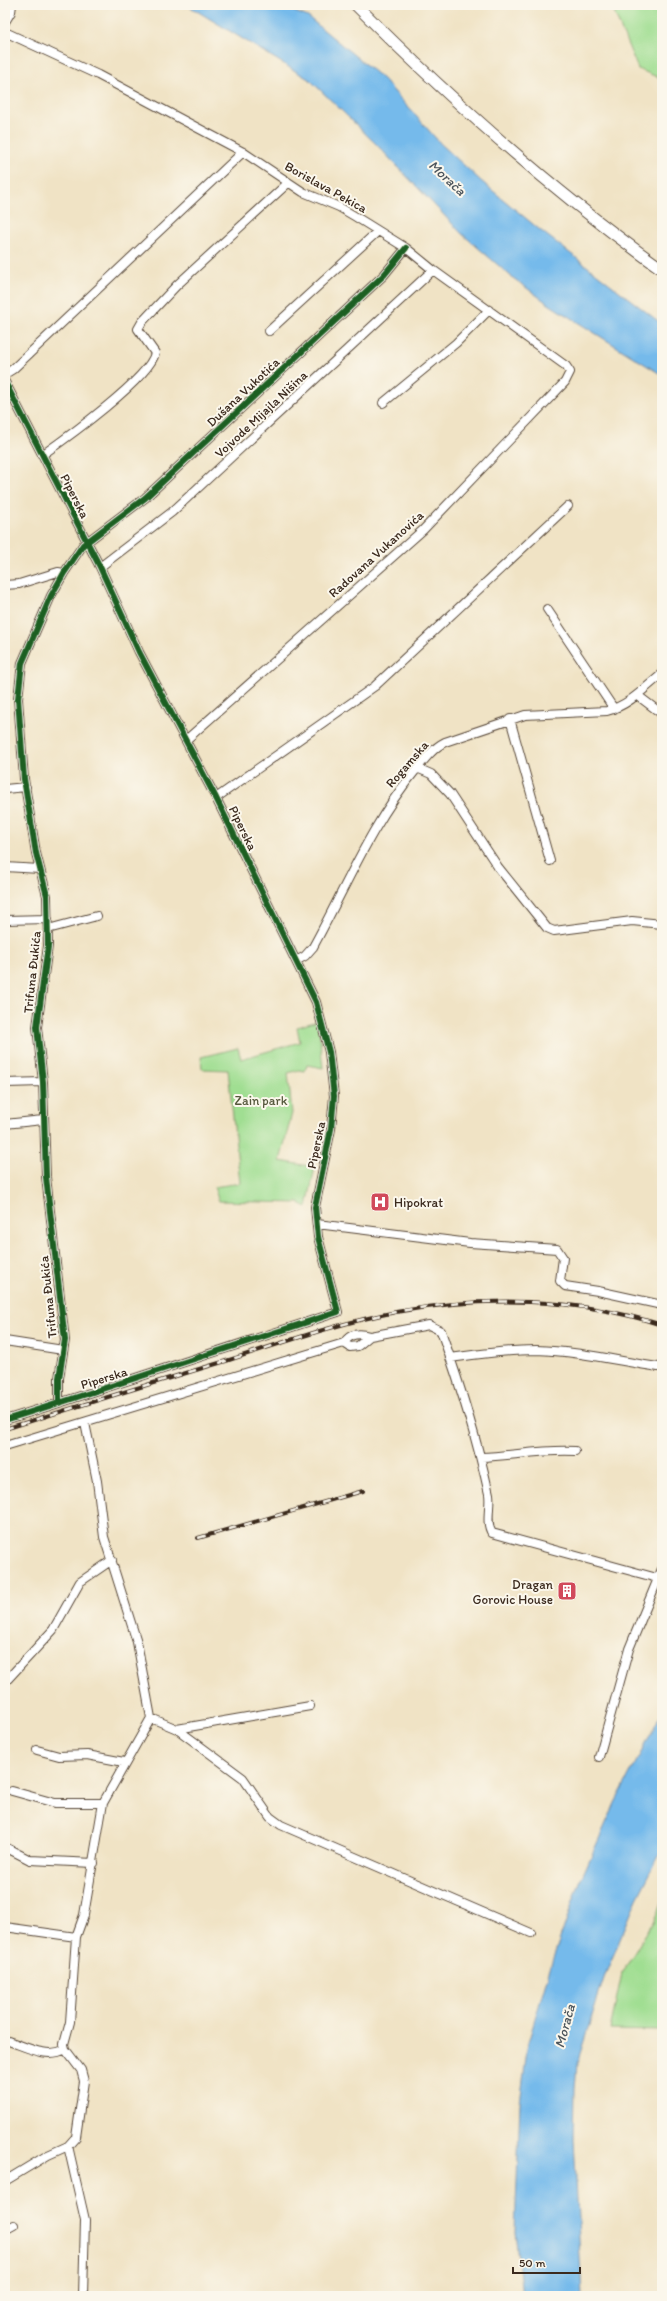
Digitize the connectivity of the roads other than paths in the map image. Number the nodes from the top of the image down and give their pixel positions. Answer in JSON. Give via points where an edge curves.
{"nodes":[{"id":1,"x":12,"y":5,"type":"edge"},
{"id":2,"x":356,"y":5,"type":"edge"},
{"id":3,"x":5,"y":22,"type":"edge"},
{"id":4,"x":5,"y":32,"type":"edge"},
{"id":5,"x":243,"y":152,"type":"junction"},
{"id":6,"x":288,"y":183,"type":"junction"},
{"id":7,"x":378,"y":231,"type":"junction"},
{"id":8,"x":406,"y":248,"type":"junction"},
{"id":9,"x":433,"y":270,"type":"junction"},
{"id":10,"x":662,"y":270,"type":"edge"},
{"id":11,"x":489,"y":310,"type":"junction"},
{"id":12,"x":269,"y":331,"type":"dead end"},
{"id":13,"x":5,"y":374,"type":"edge"},
{"id":14,"x":570,"y":374,"type":"joint"},
{"id":15,"x":5,"y":384,"type":"edge"},
{"id":16,"x":383,"y":403,"type":"dead end"},
{"id":17,"x":42,"y":455,"type":"junction"},
{"id":18,"x":568,"y":506,"type":"dead end"},
{"id":19,"x":87,"y":542,"type":"junction"},
{"id":20,"x":100,"y":567,"type":"junction"},
{"id":21,"x":64,"y":573,"type":"junction"},
{"id":22,"x":5,"y":585,"type":"edge"},
{"id":23,"x":547,"y":609,"type":"dead end"},
{"id":24,"x":662,"y":674,"type":"edge"},
{"id":25,"x":637,"y":695,"type":"junction"},
{"id":26,"x":614,"y":709,"type":"junction"},
{"id":27,"x":662,"y":714,"type":"edge"},
{"id":28,"x":510,"y":718,"type":"junction"},
{"id":29,"x":186,"y":740,"type":"junction"},
{"id":30,"x":417,"y":768,"type":"junction"},
{"id":31,"x":26,"y":787,"type":"junction"},
{"id":32,"x":5,"y":789,"type":"edge"},
{"id":33,"x":216,"y":798,"type":"junction"},
{"id":34,"x":550,"y":861,"type":"dead end"},
{"id":35,"x":5,"y":867,"type":"edge"},
{"id":36,"x":40,"y":869,"type":"junction"},
{"id":37,"x":97,"y":916,"type":"dead end"},
{"id":38,"x":48,"y":919,"type":"junction"},
{"id":39,"x":5,"y":920,"type":"edge"},
{"id":40,"x":662,"y":924,"type":"edge"},
{"id":41,"x":48,"y":929,"type":"junction"},
{"id":42,"x":296,"y":962,"type":"junction"},
{"id":43,"x":43,"y":1082,"type":"junction"},
{"id":44,"x":5,"y":1083,"type":"edge"},
{"id":45,"x":43,"y":1120,"type":"junction"},
{"id":46,"x":5,"y":1124,"type":"edge"},
{"id":47,"x":317,"y":1224,"type":"junction"},
{"id":48,"x":662,"y":1305,"type":"edge"},
{"id":49,"x":5,"y":1341,"type":"edge"},
{"id":50,"x":63,"y":1350,"type":"junction"},
{"id":51,"x":450,"y":1358,"type":"junction"},
{"id":52,"x":658,"y":1367,"type":"dead end"},
{"id":53,"x":59,"y":1403,"type":"junction"},
{"id":54,"x":5,"y":1420,"type":"edge"},
{"id":55,"x":85,"y":1423,"type":"junction"},
{"id":56,"x":5,"y":1446,"type":"edge"},
{"id":57,"x":575,"y":1451,"type":"dead end"},
{"id":58,"x":481,"y":1457,"type":"junction"},
{"id":59,"x":112,"y":1560,"type":"junction"},
{"id":60,"x":662,"y":1569,"type":"edge"},
{"id":61,"x":657,"y":1578,"type":"junction"},
{"id":62,"x":5,"y":1682,"type":"edge"},
{"id":63,"x":310,"y":1706,"type":"dead end"},
{"id":64,"x":151,"y":1718,"type":"junction"},
{"id":65,"x":177,"y":1729,"type":"junction"},
{"id":66,"x":37,"y":1750,"type":"dead end"},
{"id":67,"x":599,"y":1757,"type":"dead end"},
{"id":68,"x":124,"y":1762,"type":"junction"},
{"id":69,"x":12,"y":1791,"type":"dead end"},
{"id":70,"x":104,"y":1803,"type":"junction"},
{"id":71,"x":5,"y":1847,"type":"edge"},
{"id":72,"x":94,"y":1863,"type":"junction"},
{"id":73,"x":5,"y":1927,"type":"edge"},
{"id":74,"x":531,"y":1934,"type":"dead end"},
{"id":75,"x":76,"y":1937,"type":"junction"},
{"id":76,"x":5,"y":2040,"type":"edge"},
{"id":77,"x":65,"y":2049,"type":"junction"},
{"id":78,"x":68,"y":2146,"type":"junction"},
{"id":79,"x":5,"y":2181,"type":"edge"},
{"id":80,"x":14,"y":2225,"type":"dead end"},
{"id":81,"x":5,"y":2230,"type":"edge"},
{"id":82,"x":83,"y":2296,"type":"edge"}],
"edges":[{"from":1,"to":3,"type":"street"},
{"from":2,"to":10,"type":"main road","via":[[448,94],[521,158],[590,217]]},
{"from":4,"to":5,"type":"street","name":"Borislava Pekica","via":[[98,75]]},
{"from":5,"to":6,"type":"street","name":"Borislava Pekica"},
{"from":5,"to":13,"type":"street"},
{"from":6,"to":7,"type":"street","name":"Borislava Pekica","via":[[340,207]]},
{"from":6,"to":17,"type":"street","via":[[177,285],[142,322],[138,329],[155,352],[152,361],[102,411]]},
{"from":7,"to":8,"type":"street","name":"Borislava Pekica"},
{"from":7,"to":12,"type":"street"},
{"from":8,"to":9,"type":"street","name":"Borislava Pekica"},
{"from":8,"to":19,"type":"street","name":"Dušana Vukotića","via":[[384,275],[145,498]]},
{"from":9,"to":11,"type":"street","name":"Borislava Pekica"},
{"from":9,"to":20,"type":"street","name":"Vojvode Mijajla Nišina","via":[[172,512]]},
{"from":11,"to":14,"type":"street","name":"Borislava Pekica","via":[[566,366]]},
{"from":11,"to":16,"type":"street","via":[[456,343]]},
{"from":14,"to":29,"type":"street","name":"Radovana Vukanovića","via":[[566,382],[423,530]]},
{"from":15,"to":17,"type":"street","name":"Piperska"},
{"from":17,"to":19,"type":"street","name":"Piperska"},
{"from":18,"to":33,"type":"street","via":[[375,686]]},
{"from":19,"to":20,"type":"street","name":"Piperska"},
{"from":19,"to":21,"type":"street","name":"Trifuna Đukića"},
{"from":20,"to":29,"type":"street","name":"Piperska","via":[[140,652]]},
{"from":21,"to":22,"type":"street","via":[[58,572],[19,584]]},
{"from":21,"to":31,"type":"street","name":"Trifuna Đukića","via":[[22,663],[19,675],[18,699]]},
{"from":23,"to":26,"type":"street"},
{"from":24,"to":25,"type":"street","name":"Rogamska"},
{"from":25,"to":26,"type":"street","name":"Rogamska"},
{"from":25,"to":27,"type":"street"},
{"from":26,"to":28,"type":"street","name":"Rogamska"},
{"from":28,"to":30,"type":"street","name":"Rogamska","via":[[440,745]]},
{"from":28,"to":34,"type":"street"},
{"from":29,"to":33,"type":"street","name":"Piperska"},
{"from":30,"to":40,"type":"street","via":[[431,774],[450,794],[498,867],[547,928],[554,931],[632,921]]},
{"from":30,"to":42,"type":"street","name":"Rogamska","via":[[379,820],[313,947]]},
{"from":31,"to":32,"type":"street"},
{"from":31,"to":36,"type":"street","name":"Trifuna Đukića"},
{"from":33,"to":42,"type":"street","name":"Piperska"},
{"from":35,"to":36,"type":"street"},
{"from":36,"to":38,"type":"street","name":"Trifuna Đukića","via":[[47,896]]},
{"from":37,"to":41,"type":"street"},
{"from":38,"to":39,"type":"street"},
{"from":38,"to":41,"type":"street","name":"Trifuna Đukića"},
{"from":41,"to":43,"type":"street","name":"Trifuna Đukića","via":[[37,1026]]},
{"from":42,"to":47,"type":"street","name":"Piperska","via":[[320,1015],[333,1083],[333,1116],[315,1207]]},
{"from":43,"to":44,"type":"street"},
{"from":43,"to":45,"type":"street","name":"Trifuna Đukića"},
{"from":45,"to":46,"type":"street"},
{"from":45,"to":50,"type":"street","name":"Trifuna Đukića","via":[[46,1177],[65,1340]]},
{"from":47,"to":48,"type":"street","via":[[470,1243],[557,1250],[563,1258],[560,1281],[564,1286]]},
{"from":47,"to":53,"type":"street","name":"Piperska","via":[[338,1315]]},
{"from":49,"to":50,"type":"street"},
{"from":50,"to":53,"type":"street","name":"Trifuna Đukića"},
{"from":51,"to":52,"type":"street","via":[[479,1353],[536,1350]]},
{"from":51,"to":55,"type":"street","via":[[441,1332],[434,1326],[418,1325],[370,1336],[358,1346],[350,1347],[344,1344]]},
{"from":51,"to":58,"type":"street"},
{"from":53,"to":54,"type":"street","name":"Piperska"},
{"from":55,"to":56,"type":"street"},
{"from":55,"to":59,"type":"street","via":[[97,1480],[104,1537]]},
{"from":57,"to":58,"type":"street","via":[[552,1449],[508,1456]]},
{"from":58,"to":61,"type":"street","via":[[489,1497],[489,1528],[492,1533]]},
{"from":59,"to":62,"type":"street","via":[[80,1582],[54,1630]]},
{"from":59,"to":64,"type":"street","via":[[137,1642]]},
{"from":60,"to":61,"type":"street"},
{"from":61,"to":67,"type":"street","via":[[629,1649]]},
{"from":63,"to":65,"type":"street"},
{"from":64,"to":65,"type":"street"},
{"from":64,"to":68,"type":"street"},
{"from":65,"to":74,"type":"street","via":[[243,1778],[270,1817],[281,1825]]},
{"from":66,"to":68,"type":"street","via":[[59,1756],[87,1755]]},
{"from":68,"to":70,"type":"street"},
{"from":69,"to":70,"type":"street","via":[[54,1803]]},
{"from":70,"to":72,"type":"street"},
{"from":71,"to":72,"type":"street","via":[[30,1860]]},
{"from":72,"to":75,"type":"street","via":[[84,1915]]},
{"from":73,"to":75,"type":"street"},
{"from":75,"to":77,"type":"street","via":[[70,2022]]},
{"from":76,"to":77,"type":"street","via":[[44,2053],[56,2053]]},
{"from":77,"to":78,"type":"street","via":[[81,2070],[84,2081],[76,2137]]},
{"from":78,"to":79,"type":"street"},
{"from":78,"to":82,"type":"street","via":[[85,2220]]},
{"from":80,"to":81,"type":"street"}]}
